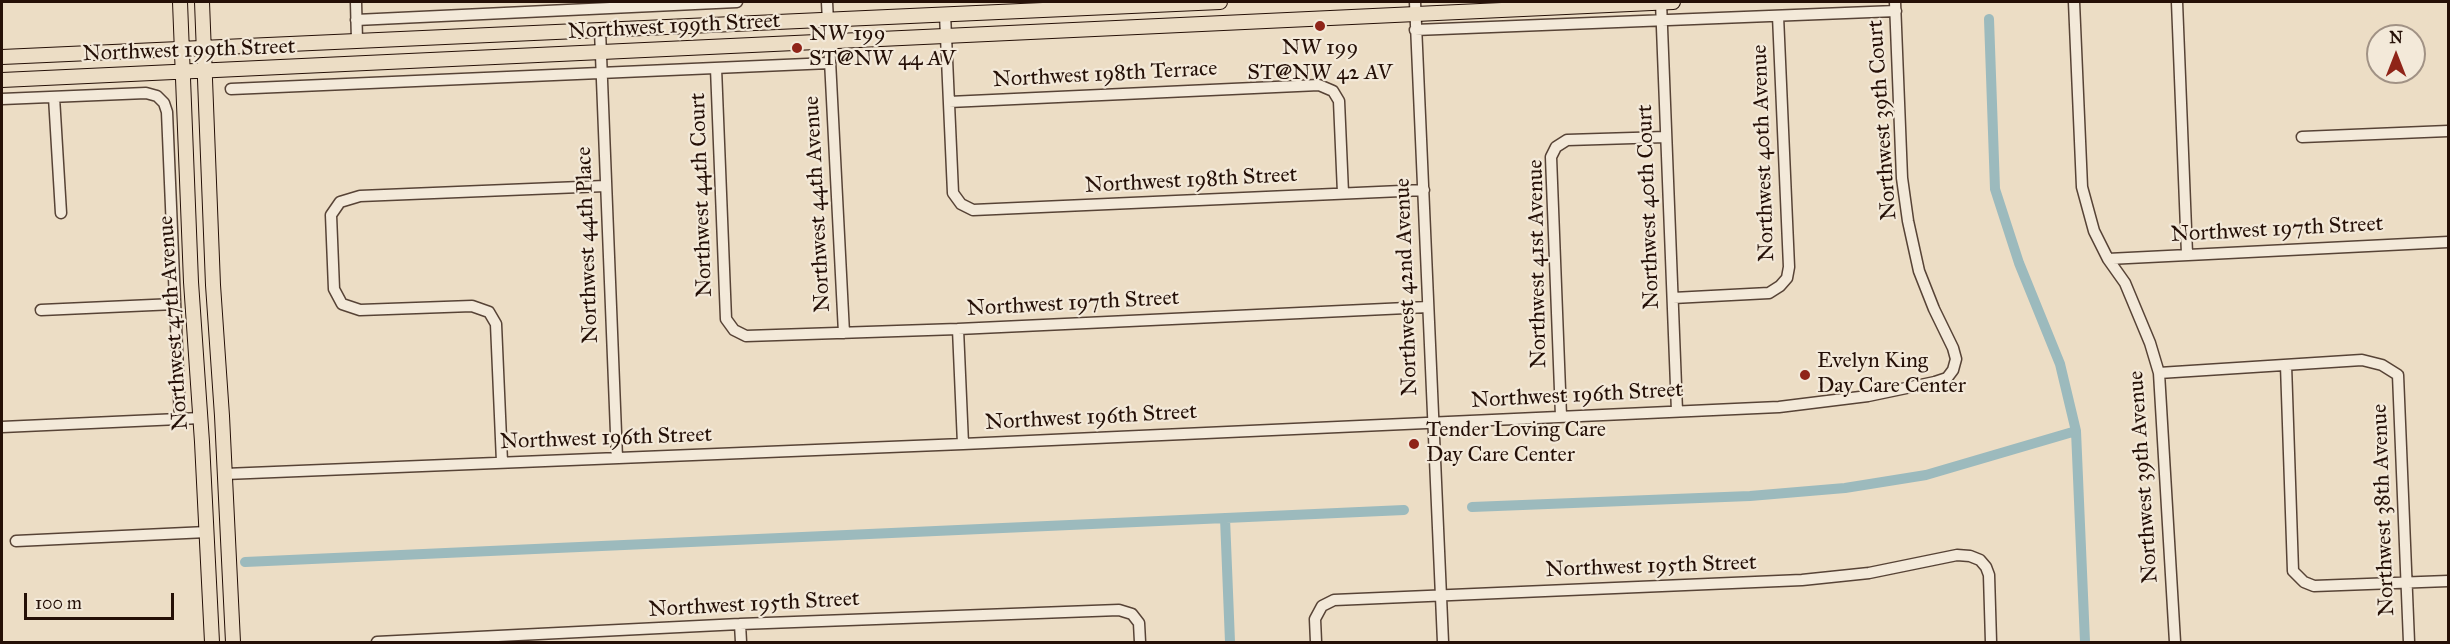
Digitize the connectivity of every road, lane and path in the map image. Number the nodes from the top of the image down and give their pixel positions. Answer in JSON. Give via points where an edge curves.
{"nodes":[{"id":1,"x":180,"y":2,"type":"edge"},
{"id":2,"x":202,"y":2,"type":"edge"},
{"id":3,"x":356,"y":2,"type":"edge"},
{"id":4,"x":737,"y":2,"type":"edge"},
{"id":5,"x":827,"y":2,"type":"edge"},
{"id":6,"x":1220,"y":2,"type":"edge"},
{"id":7,"x":1661,"y":2,"type":"edge"},
{"id":8,"x":1673,"y":2,"type":"edge"},
{"id":9,"x":2074,"y":2,"type":"edge"},
{"id":10,"x":2177,"y":2,"type":"edge"},
{"id":11,"x":1895,"y":6,"type":"edge"},
{"id":12,"x":1415,"y":8,"type":"edge"},
{"id":13,"x":945,"y":14,"type":"junction"},
{"id":14,"x":1778,"y":16,"type":"junction"},
{"id":15,"x":828,"y":19,"type":"junction"},
{"id":16,"x":356,"y":20,"type":"junction"},
{"id":17,"x":1661,"y":21,"type":"junction"},
{"id":18,"x":600,"y":30,"type":"junction"},
{"id":19,"x":1415,"y":30,"type":"junction"},
{"id":20,"x":946,"y":34,"type":"junction"},
{"id":21,"x":829,"y":40,"type":"junction"},
{"id":22,"x":357,"y":41,"type":"junction"},
{"id":23,"x":181,"y":49,"type":"junction"},
{"id":24,"x":204,"y":49,"type":"junction"},
{"id":25,"x":600,"y":51,"type":"junction"},
{"id":26,"x":2,"y":57,"type":"edge"},
{"id":27,"x":830,"y":63,"type":"junction"},
{"id":28,"x":716,"y":68,"type":"junction"},
{"id":29,"x":205,"y":71,"type":"junction"},
{"id":30,"x":183,"y":72,"type":"junction"},
{"id":31,"x":601,"y":72,"type":"junction"},
{"id":32,"x":2,"y":80,"type":"edge"},
{"id":33,"x":231,"y":89,"type":"dead end"},
{"id":34,"x":54,"y":97,"type":"junction"},
{"id":35,"x":2,"y":99,"type":"edge"},
{"id":36,"x":949,"y":102,"type":"junction"},
{"id":37,"x":2448,"y":131,"type":"edge"},
{"id":38,"x":1666,"y":137,"type":"junction"},
{"id":39,"x":2302,"y":137,"type":"dead end"},
{"id":40,"x":605,"y":186,"type":"junction"},
{"id":41,"x":1424,"y":190,"type":"junction"},
{"id":42,"x":1343,"y":193,"type":"junction"},
{"id":43,"x":61,"y":213,"type":"dead end"},
{"id":44,"x":2448,"y":242,"type":"edge"},
{"id":45,"x":2187,"y":254,"type":"junction"},
{"id":46,"x":2108,"y":259,"type":"junction"},
{"id":47,"x":1673,"y":298,"type":"junction"},
{"id":48,"x":175,"y":304,"type":"junction"},
{"id":49,"x":1428,"y":307,"type":"junction"},
{"id":50,"x":41,"y":310,"type":"dead end"},
{"id":51,"x":726,"y":319,"type":"joint"},
{"id":52,"x":958,"y":329,"type":"junction"},
{"id":53,"x":844,"y":333,"type":"junction"},
{"id":54,"x":2286,"y":365,"type":"junction"},
{"id":55,"x":1953,"y":370,"type":"joint"},
{"id":56,"x":2159,"y":373,"type":"junction"},
{"id":57,"x":1677,"y":411,"type":"junction"},
{"id":58,"x":1561,"y":416,"type":"junction"},
{"id":59,"x":180,"y":418,"type":"junction"},
{"id":60,"x":201,"y":418,"type":"junction"},
{"id":61,"x":1432,"y":422,"type":"junction"},
{"id":62,"x":2,"y":427,"type":"edge"},
{"id":63,"x":223,"y":438,"type":"junction"},
{"id":64,"x":963,"y":444,"type":"junction"},
{"id":65,"x":617,"y":458,"type":"junction"},
{"id":66,"x":502,"y":462,"type":"junction"},
{"id":67,"x":225,"y":474,"type":"junction"},
{"id":68,"x":207,"y":532,"type":"junction"},
{"id":69,"x":16,"y":541,"type":"dead end"},
{"id":70,"x":2448,"y":581,"type":"edge"},
{"id":71,"x":2408,"y":582,"type":"junction"},
{"id":72,"x":1441,"y":595,"type":"junction"},
{"id":73,"x":740,"y":624,"type":"junction"},
{"id":74,"x":212,"y":642,"type":"edge"},
{"id":75,"x":232,"y":642,"type":"edge"},
{"id":76,"x":377,"y":642,"type":"edge"},
{"id":77,"x":409,"y":642,"type":"edge"},
{"id":78,"x":741,"y":642,"type":"edge"},
{"id":79,"x":1140,"y":642,"type":"edge"},
{"id":80,"x":1316,"y":642,"type":"edge"},
{"id":81,"x":1443,"y":642,"type":"edge"},
{"id":82,"x":1991,"y":642,"type":"edge"},
{"id":83,"x":2175,"y":642,"type":"edge"},
{"id":84,"x":2409,"y":642,"type":"edge"}],
"edges":[{"from":1,"to":23,"type":"main road","name":"Northwest 47th Avenue"},
{"from":2,"to":24,"type":"main road","name":"Northwest 47th Avenue"},
{"from":3,"to":16,"type":"street"},
{"from":4,"to":16,"type":"street"},
{"from":5,"to":15,"type":"street","name":"Northwest 44th Avenue"},
{"from":6,"to":13,"type":"main road","name":"Northwest 199th Street"},
{"from":7,"to":8,"type":"main road","name":"Northwest 199th Street"},
{"from":7,"to":12,"type":"main road","name":"Northwest 199th Street"},
{"from":7,"to":17,"type":"street","name":"Northwest 40th Court"},
{"from":9,"to":46,"type":"street","name":"Northwest 39th Avenue","via":[[2082,187],[2094,231]]},
{"from":10,"to":45,"type":"street"},
{"from":11,"to":14,"type":"street"},
{"from":11,"to":55,"type":"street","name":"Northwest 39th Court","via":[[1902,178],[1908,221],[1919,271],[1953,348]]},
{"from":12,"to":19,"type":"street","name":"Northwest 42nd Avenue"},
{"from":12,"to":20,"type":"main road","name":"Northwest 199th Street"},
{"from":13,"to":15,"type":"main road","name":"Northwest 199th Street"},
{"from":13,"to":20,"type":"street"},
{"from":14,"to":17,"type":"street"},
{"from":14,"to":47,"type":"street","name":"Northwest 40th Avenue","via":[[1787,278],[1769,293]]},
{"from":15,"to":18,"type":"main road","name":"Northwest 199th Street"},
{"from":15,"to":21,"type":"street","name":"Northwest 44th Avenue"},
{"from":16,"to":22,"type":"street"},
{"from":17,"to":19,"type":"street"},
{"from":17,"to":38,"type":"street","name":"Northwest 40th Court"},
{"from":18,"to":22,"type":"main road","name":"Northwest 199th Street"},
{"from":18,"to":25,"type":"street","name":"Northwest 44th Place"},
{"from":19,"to":41,"type":"street","name":"Northwest 42nd Avenue"},
{"from":20,"to":21,"type":"main road","name":"Northwest 199th Street"},
{"from":20,"to":36,"type":"street"},
{"from":21,"to":25,"type":"main road","name":"Northwest 199th Street"},
{"from":21,"to":27,"type":"street","name":"Northwest 44th Avenue"},
{"from":22,"to":24,"type":"main road","name":"Northwest 199th Street"},
{"from":23,"to":24,"type":"main road","name":"Northwest 199th Street"},
{"from":23,"to":26,"type":"main road","name":"Northwest 199th Street"},
{"from":23,"to":30,"type":"main road","name":"Northwest 47th Avenue"},
{"from":24,"to":29,"type":"main road","name":"Northwest 47th Avenue"},
{"from":25,"to":29,"type":"main road","name":"Northwest 199th Street"},
{"from":25,"to":31,"type":"street","name":"Northwest 44th Place"},
{"from":27,"to":28,"type":"street"},
{"from":27,"to":53,"type":"street","name":"Northwest 44th Avenue"},
{"from":28,"to":31,"type":"street"},
{"from":28,"to":51,"type":"street","name":"Northwest 44th Court"},
{"from":29,"to":30,"type":"main road","name":"Northwest 199th Street"},
{"from":29,"to":63,"type":"main road","name":"Northwest 47th Avenue"},
{"from":30,"to":32,"type":"main road","name":"Northwest 199th Street"},
{"from":30,"to":60,"type":"main road","name":"Northwest 47th Avenue"},
{"from":31,"to":33,"type":"street"},
{"from":31,"to":40,"type":"street","name":"Northwest 44th Place"},
{"from":34,"to":35,"type":"street"},
{"from":34,"to":43,"type":"street"},
{"from":34,"to":48,"type":"street","name":"Northwest 47th Avenue","via":[[146,93],[161,99],[167,112]]},
{"from":36,"to":42,"type":"street","name":"Northwest 198th Street","via":[[953,193],[961,204],[973,210]]},
{"from":36,"to":42,"type":"street","name":"Northwest 198th Terrace","via":[[1319,85],[1333,91],[1339,101]]},
{"from":37,"to":39,"type":"street"},
{"from":38,"to":47,"type":"street","name":"Northwest 40th Court"},
{"from":38,"to":58,"type":"street","name":"Northwest 41st Avenue","via":[[1567,140],[1556,147],[1551,157]]},
{"from":40,"to":65,"type":"street","name":"Northwest 44th Place"},
{"from":40,"to":66,"type":"street","via":[[360,196],[340,202],[331,215],[334,288],[342,304],[360,310],[472,306],[489,312],[496,324]]},
{"from":41,"to":42,"type":"street","name":"Northwest 198th Street"},
{"from":41,"to":49,"type":"street","name":"Northwest 42nd Avenue"},
{"from":44,"to":45,"type":"street","name":"Northwest 197th Street"},
{"from":45,"to":46,"type":"street","name":"Northwest 197th Street"},
{"from":46,"to":56,"type":"street","name":"Northwest 39th Avenue","via":[[2125,283]]},
{"from":47,"to":57,"type":"street","name":"Northwest 40th Court"},
{"from":48,"to":50,"type":"street"},
{"from":48,"to":59,"type":"street","name":"Northwest 47th Avenue"},
{"from":49,"to":52,"type":"street","name":"Northwest 197th Street"},
{"from":49,"to":61,"type":"street","name":"Northwest 42nd Avenue"},
{"from":51,"to":53,"type":"street","name":"Northwest 197th Street","via":[[734,330],[746,336]]},
{"from":52,"to":53,"type":"street","name":"Northwest 197th Street"},
{"from":52,"to":64,"type":"street"},
{"from":54,"to":56,"type":"street"},
{"from":54,"to":71,"type":"street","name":"Northwest 38th Avenue","via":[[2362,360],[2382,365],[2398,375]]},
{"from":54,"to":71,"type":"street","via":[[2293,571],[2314,586]]},
{"from":55,"to":57,"type":"street","name":"Northwest 196th Street","via":[[1947,378],[1935,382],[1868,396],[1779,407]]},
{"from":56,"to":83,"type":"street","name":"Northwest 39th Avenue"},
{"from":57,"to":58,"type":"street","name":"Northwest 196th Street"},
{"from":58,"to":61,"type":"street","name":"Northwest 196th Street"},
{"from":59,"to":60,"type":"street"},
{"from":59,"to":62,"type":"street"},
{"from":60,"to":63,"type":"main road","via":[[212,422]]},
{"from":60,"to":68,"type":"main road","name":"Northwest 47th Avenue"},
{"from":61,"to":64,"type":"street","name":"Northwest 196th Street"},
{"from":61,"to":72,"type":"street","name":"Northwest 42nd Avenue"},
{"from":63,"to":67,"type":"main road","name":"Northwest 47th Avenue"},
{"from":64,"to":65,"type":"street","name":"Northwest 196th Street"},
{"from":65,"to":66,"type":"street","name":"Northwest 196th Street"},
{"from":66,"to":67,"type":"street","name":"Northwest 196th Street"},
{"from":67,"to":75,"type":"main road","name":"Northwest 47th Avenue"},
{"from":68,"to":69,"type":"street"},
{"from":68,"to":74,"type":"main road","name":"Northwest 47th Avenue"},
{"from":70,"to":71,"type":"street"},
{"from":71,"to":84,"type":"street","name":"Northwest 38th Avenue"},
{"from":72,"to":80,"type":"street","name":"Northwest 195th Street","via":[[1334,600],[1322,606],[1315,620]]},
{"from":72,"to":81,"type":"street","name":"Northwest 42nd Avenue"},
{"from":72,"to":82,"type":"street","name":"Northwest 195th Street","via":[[1802,580],[1970,556],[1980,560],[1989,575]]},
{"from":73,"to":77,"type":"street","name":"Northwest 195th Street"},
{"from":73,"to":78,"type":"street"},
{"from":73,"to":79,"type":"street","name":"Northwest 195th Street","via":[[1119,610],[1132,614],[1139,623]]},
{"from":76,"to":77,"type":"street","name":"Northwest 195th Street"}]}
